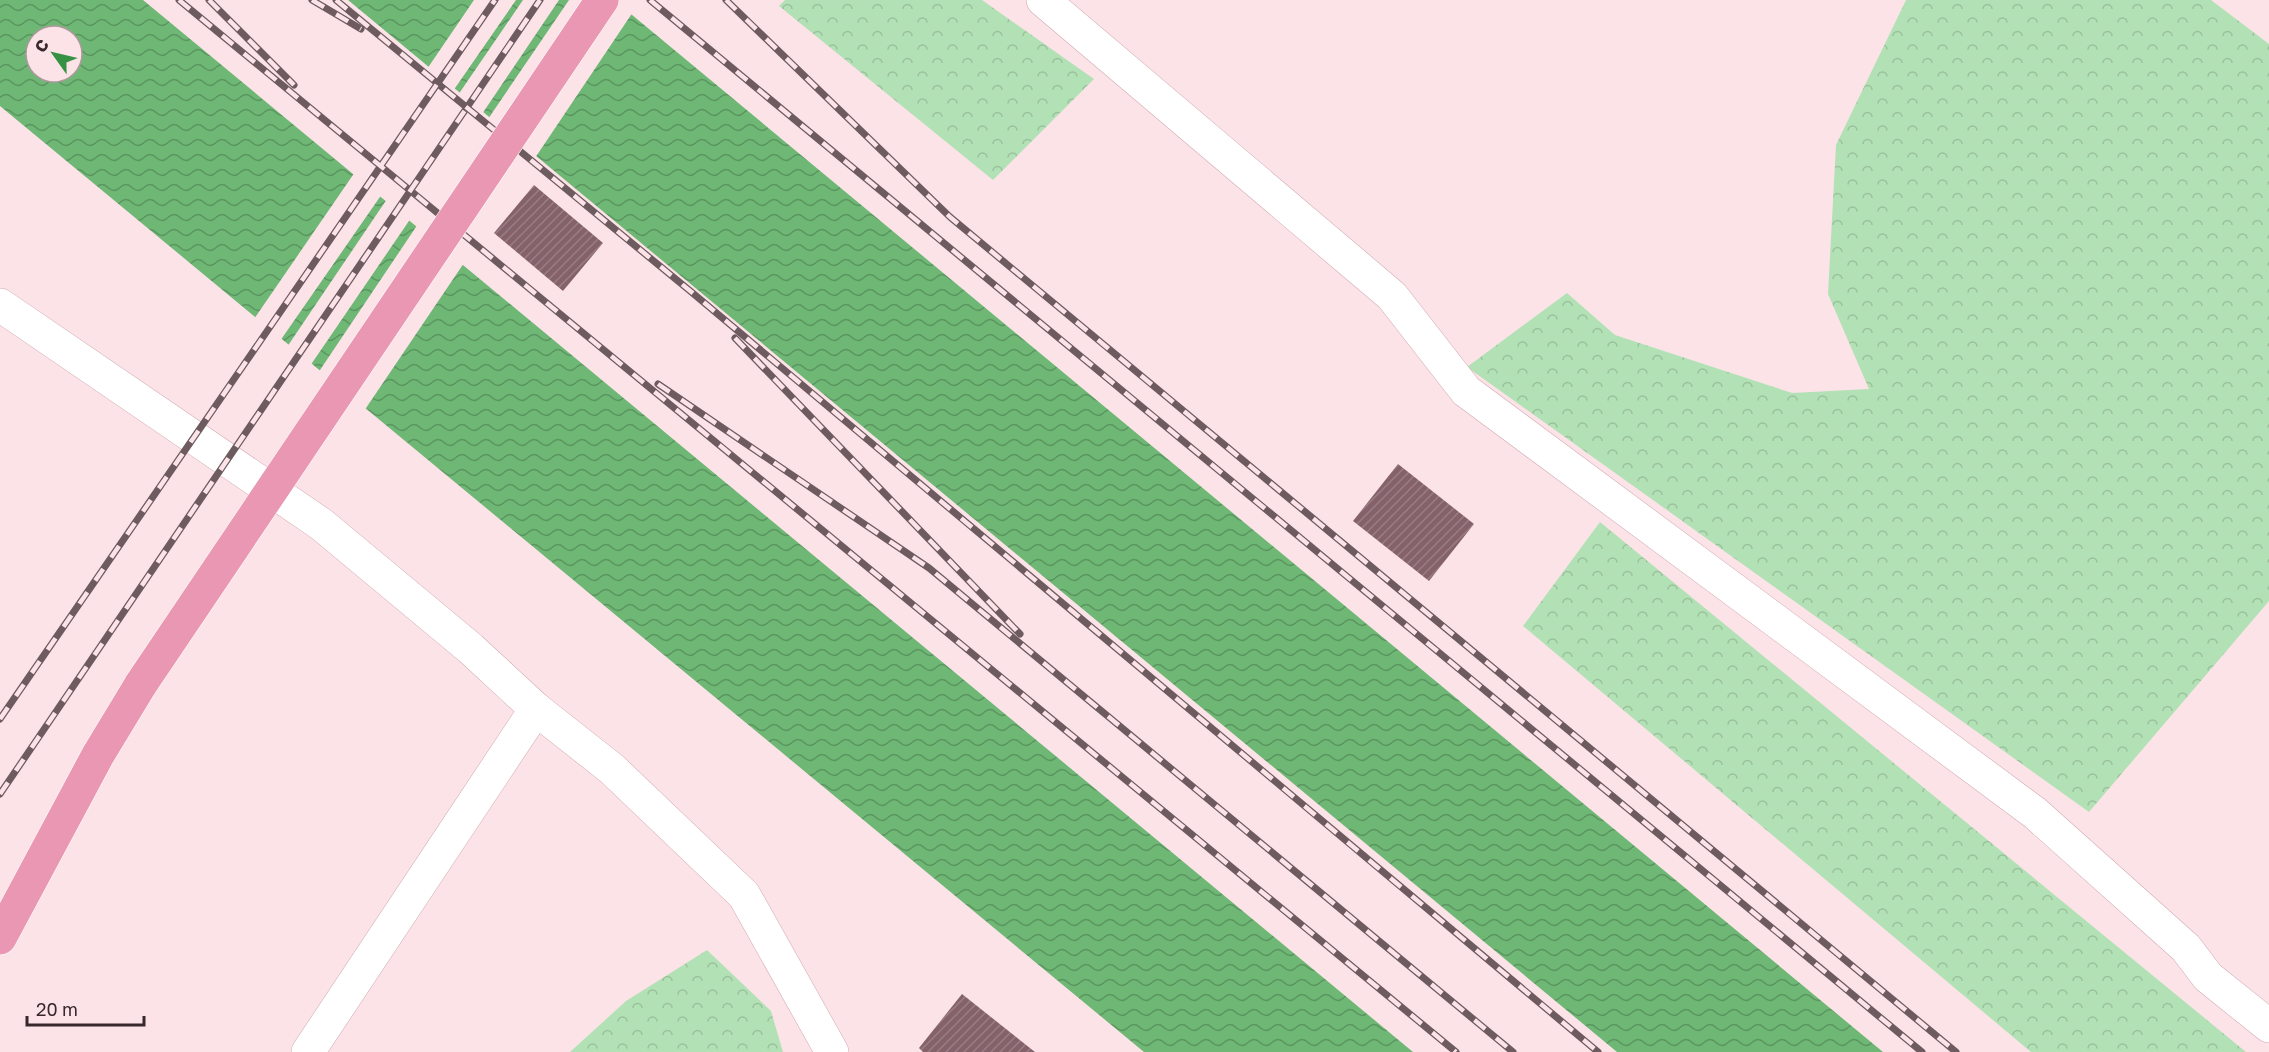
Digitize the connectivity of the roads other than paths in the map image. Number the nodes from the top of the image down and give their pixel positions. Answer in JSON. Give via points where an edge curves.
{"nodes":[{"id":1,"x":602,"y":0,"type":"edge"},
{"id":2,"x":1043,"y":0,"type":"edge"},
{"id":3,"x":0,"y":305,"type":"edge"},
{"id":4,"x":536,"y":710,"type":"junction"},
{"id":5,"x":0,"y":938,"type":"edge"},
{"id":6,"x":2269,"y":1026,"type":"edge"},
{"id":7,"x":308,"y":1052,"type":"edge"},
{"id":8,"x":832,"y":1052,"type":"edge"}],
"edges":[{"from":1,"to":5,"type":"main road","bridge":true,"via":[[141,684],[98,755]]},
{"from":2,"to":6,"type":"lane","via":[[1392,296],[1466,391],[2035,813],[2186,948],[2208,977]]},
{"from":3,"to":4,"type":"lane","via":[[321,525],[470,648]]},
{"from":4,"to":7,"type":"lane"},
{"from":4,"to":8,"type":"lane","via":[[612,769],[744,894]]}]}
